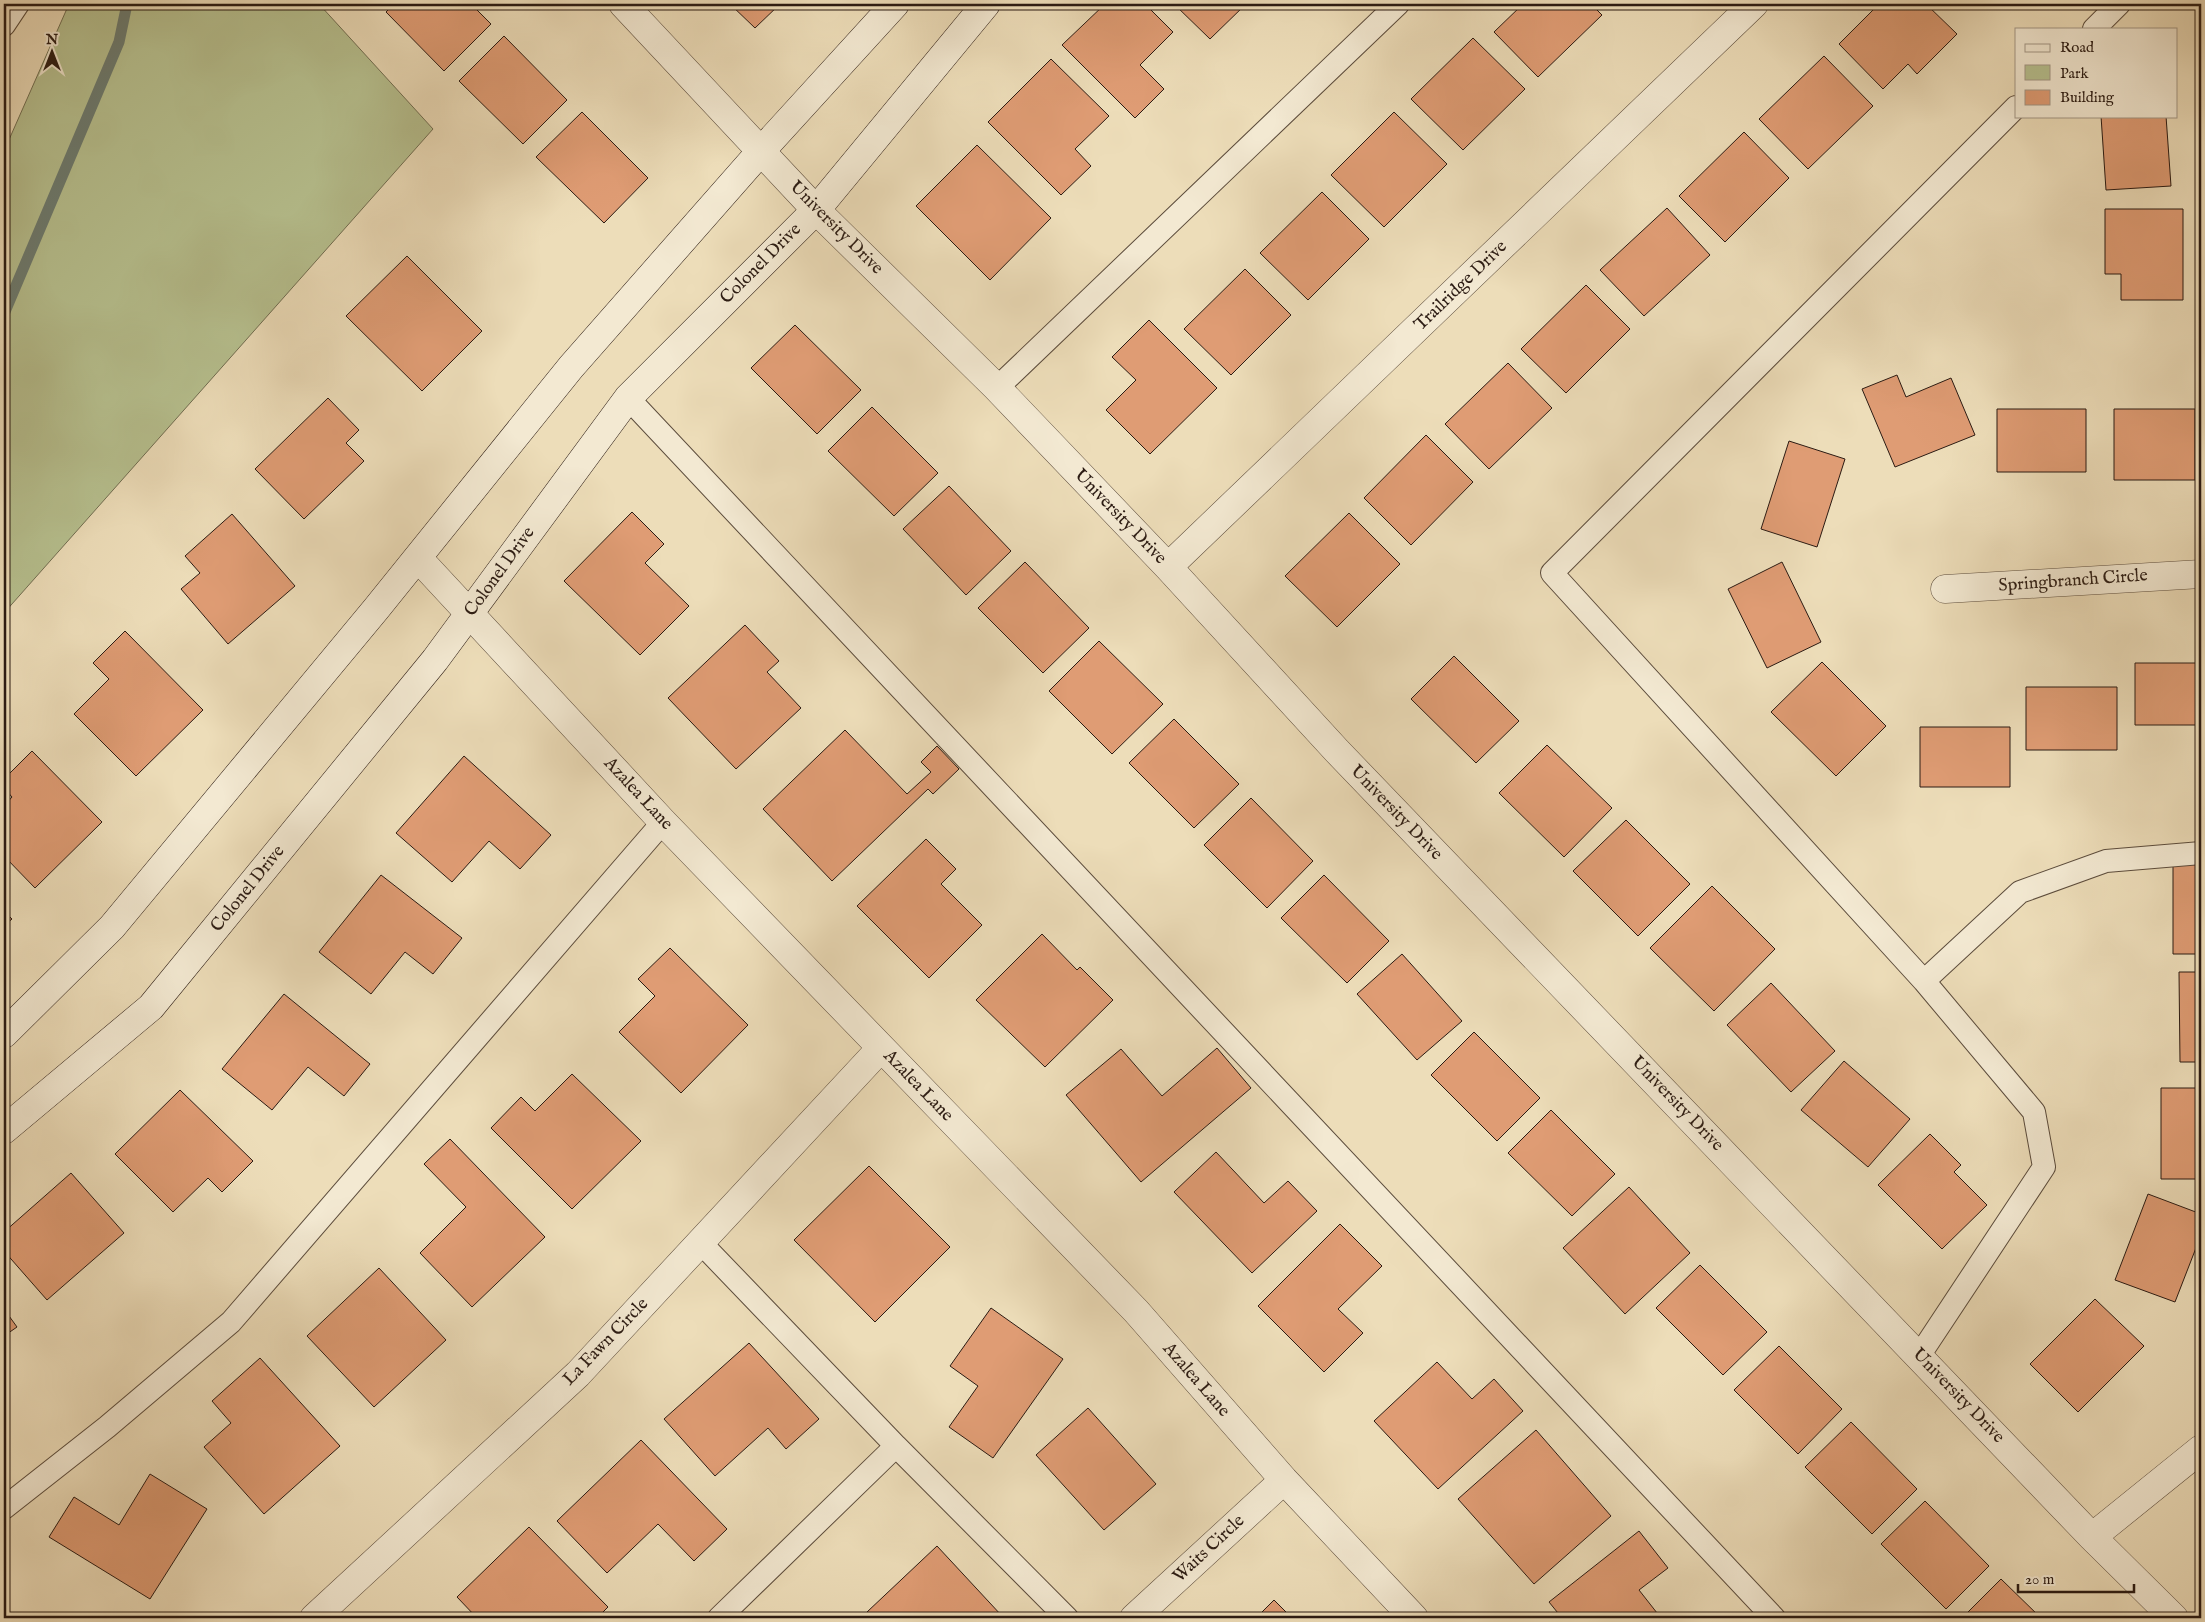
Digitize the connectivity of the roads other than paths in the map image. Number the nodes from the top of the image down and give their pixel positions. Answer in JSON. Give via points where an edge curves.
{"nodes":[{"id":1,"x":18,"y":4,"type":"edge"},
{"id":2,"x":623,"y":4,"type":"edge"},
{"id":3,"x":895,"y":4,"type":"edge"},
{"id":4,"x":986,"y":4,"type":"edge"},
{"id":5,"x":1398,"y":4,"type":"edge"},
{"id":6,"x":1754,"y":4,"type":"edge"},
{"id":7,"x":2119,"y":4,"type":"edge"},
{"id":8,"x":4,"y":25,"type":"edge"},
{"id":9,"x":2095,"y":28,"type":"edge"},
{"id":10,"x":2015,"y":108,"type":"edge"},
{"id":11,"x":761,"y":151,"type":"junction"},
{"id":12,"x":816,"y":210,"type":"junction"},
{"id":13,"x":997,"y":388,"type":"junction"},
{"id":14,"x":628,"y":398,"type":"junction"},
{"id":15,"x":418,"y":558,"type":"junction"},
{"id":16,"x":1168,"y":567,"type":"junction"},
{"id":17,"x":2201,"y":574,"type":"edge"},
{"id":18,"x":1945,"y":589,"type":"dead end"},
{"id":19,"x":470,"y":612,"type":"junction"},
{"id":20,"x":663,"y":822,"type":"junction"},
{"id":21,"x":2201,"y":853,"type":"edge"},
{"id":22,"x":1924,"y":982,"type":"junction"},
{"id":23,"x":4,"y":1034,"type":"edge"},
{"id":24,"x":881,"y":1048,"type":"junction"},
{"id":25,"x":4,"y":1130,"type":"edge"},
{"id":26,"x":700,"y":1242,"type":"junction"},
{"id":27,"x":1919,"y":1356,"type":"junction"},
{"id":28,"x":896,"y":1446,"type":"junction"},
{"id":29,"x":2201,"y":1449,"type":"edge"},
{"id":30,"x":1284,"y":1480,"type":"junction"},
{"id":31,"x":4,"y":1508,"type":"edge"},
{"id":32,"x":2092,"y":1537,"type":"junction"},
{"id":33,"x":314,"y":1618,"type":"edge"},
{"id":34,"x":719,"y":1618,"type":"edge"},
{"id":35,"x":1067,"y":1618,"type":"edge"},
{"id":36,"x":1134,"y":1618,"type":"edge"},
{"id":37,"x":1414,"y":1618,"type":"edge"},
{"id":38,"x":1774,"y":1618,"type":"edge"},
{"id":39,"x":2174,"y":1618,"type":"edge"}],
"edges":[{"from":1,"to":8,"type":"lane"},
{"from":2,"to":11,"type":"street","name":"University Drive"},
{"from":3,"to":11,"type":"street"},
{"from":4,"to":12,"type":"street","name":"Colonel Drive"},
{"from":5,"to":13,"type":"lane"},
{"from":6,"to":16,"type":"street","name":"Trailridge Drive"},
{"from":7,"to":9,"type":"lane"},
{"from":10,"to":22,"type":"lane","via":[[1552,573]]},
{"from":11,"to":12,"type":"street","name":"University Drive"},
{"from":11,"to":15,"type":"street","via":[[571,367]]},
{"from":12,"to":13,"type":"street","name":"University Drive"},
{"from":12,"to":14,"type":"street","name":"Colonel Drive"},
{"from":13,"to":16,"type":"street","name":"University Drive"},
{"from":14,"to":19,"type":"street","name":"Colonel Drive"},
{"from":14,"to":38,"type":"lane"},
{"from":15,"to":19,"type":"street","name":"Azalea Lane"},
{"from":15,"to":23,"type":"street","via":[[112,927]]},
{"from":16,"to":27,"type":"street","name":"University Drive","via":[[1344,758]]},
{"from":17,"to":18,"type":"street","name":"Springbranch Circle"},
{"from":19,"to":20,"type":"street","name":"Azalea Lane"},
{"from":19,"to":25,"type":"street","name":"Colonel Drive","via":[[435,660],[152,1007]]},
{"from":20,"to":24,"type":"street","name":"Azalea Lane"},
{"from":20,"to":31,"type":"lane","via":[[231,1322],[107,1427]]},
{"from":21,"to":22,"type":"lane","via":[[2106,861],[2020,892]]},
{"from":22,"to":27,"type":"lane","via":[[2034,1112],[2044,1166]]},
{"from":24,"to":26,"type":"street","name":"La Fawn Circle"},
{"from":24,"to":30,"type":"street","name":"Azalea Lane","via":[[1136,1311]]},
{"from":26,"to":28,"type":"lane"},
{"from":26,"to":33,"type":"street","name":"La Fawn Circle","via":[[578,1374]]},
{"from":27,"to":32,"type":"street","name":"University Drive"},
{"from":28,"to":34,"type":"lane"},
{"from":28,"to":35,"type":"lane"},
{"from":29,"to":32,"type":"street"},
{"from":30,"to":36,"type":"street","name":"Waits Circle"},
{"from":30,"to":37,"type":"street","name":"Azalea Lane"},
{"from":32,"to":39,"type":"street","name":"University Drive"}]}
